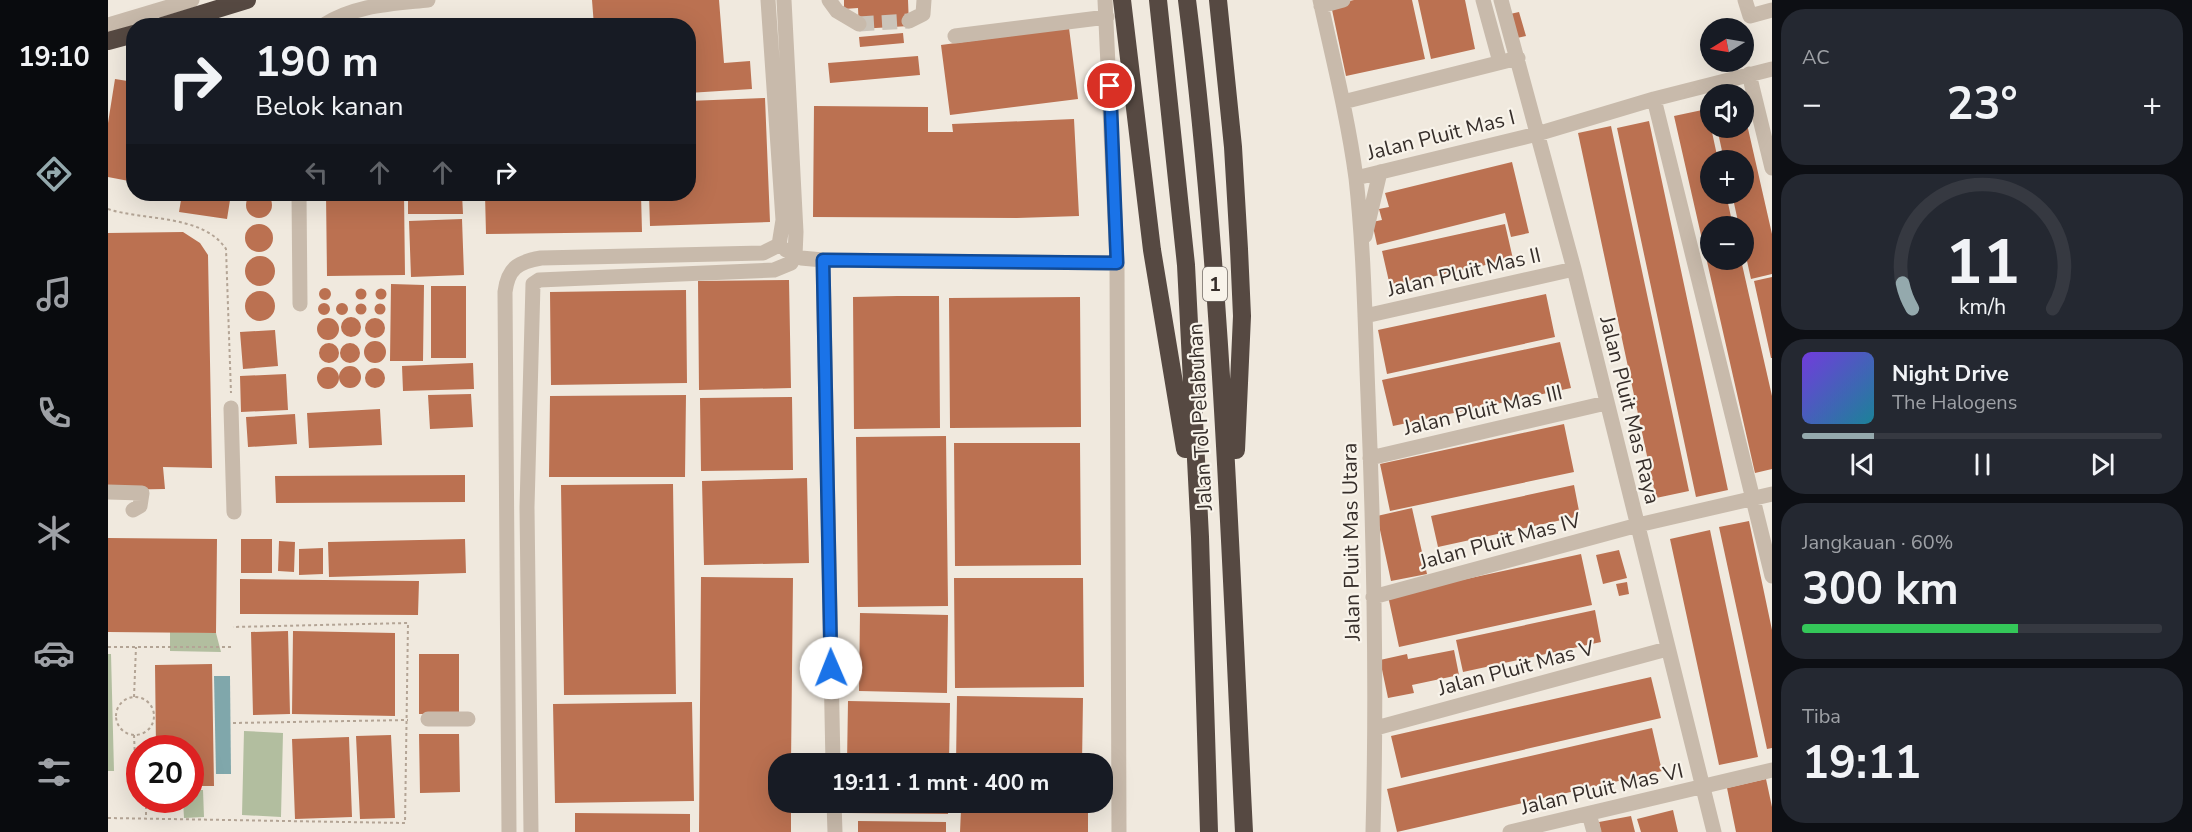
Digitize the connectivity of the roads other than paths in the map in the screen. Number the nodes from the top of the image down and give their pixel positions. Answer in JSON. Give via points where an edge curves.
{"nodes":[{"id":1,"x":192,"y":0,"type":"edge"},
{"id":2,"x":247,"y":0,"type":"edge"},
{"id":3,"x":428,"y":0,"type":"edge"},
{"id":4,"x":768,"y":0,"type":"edge"},
{"id":5,"x":784,"y":0,"type":"edge"},
{"id":6,"x":829,"y":0,"type":"edge"},
{"id":7,"x":924,"y":0,"type":"edge"},
{"id":8,"x":1105,"y":0,"type":"edge"},
{"id":9,"x":1122,"y":0,"type":"edge"},
{"id":10,"x":1158,"y":0,"type":"edge"},
{"id":11,"x":1187,"y":0,"type":"edge"},
{"id":12,"x":1218,"y":0,"type":"edge"},
{"id":13,"x":1343,"y":0,"type":"edge"},
{"id":14,"x":1483,"y":0,"type":"edge"},
{"id":15,"x":1502,"y":0,"type":"edge"},
{"id":16,"x":1745,"y":0,"type":"edge"},
{"id":17,"x":1320,"y":3,"type":"edge"},
{"id":18,"x":1772,"y":10,"type":"edge"},
{"id":19,"x":1107,"y":17,"type":"junction"},
{"id":20,"x":132,"y":18,"type":"edge"},
{"id":21,"x":190,"y":18,"type":"edge"},
{"id":22,"x":335,"y":18,"type":"edge"},
{"id":23,"x":126,"y":20,"type":"edge"},
{"id":24,"x":909,"y":21,"type":"dead end"},
{"id":25,"x":859,"y":24,"type":"tunnel mouth"},
{"id":26,"x":108,"y":25,"type":"edge"},
{"id":27,"x":126,"y":36,"type":"edge"},
{"id":28,"x":955,"y":36,"type":"dead end"},
{"id":29,"x":108,"y":40,"type":"edge"},
{"id":30,"x":1518,"y":58,"type":"junction"},
{"id":31,"x":1500,"y":62,"type":"junction"},
{"id":32,"x":1772,"y":69,"type":"edge"},
{"id":33,"x":1749,"y":74,"type":"junction"},
{"id":34,"x":1654,"y":99,"type":"junction"},
{"id":35,"x":1343,"y":102,"type":"junction"},
{"id":36,"x":1537,"y":134,"type":"junction"},
{"id":37,"x":1772,"y":168,"type":"edge"},
{"id":38,"x":1380,"y":172,"type":"junction"},
{"id":39,"x":1356,"y":178,"type":"junction"},
{"id":40,"x":299,"y":201,"type":"edge"},
{"id":41,"x":779,"y":245,"type":"junction"},
{"id":42,"x":1362,"y":250,"type":"junction"},
{"id":43,"x":795,"y":256,"type":"junction"},
{"id":44,"x":823,"y":260,"type":"junction"},
{"id":45,"x":1117,"y":263,"type":"junction"},
{"id":46,"x":1574,"y":269,"type":"junction"},
{"id":47,"x":508,"y":276,"type":"junction"},
{"id":48,"x":533,"y":284,"type":"junction"},
{"id":49,"x":300,"y":304,"type":"dead end"},
{"id":50,"x":1365,"y":316,"type":"junction"},
{"id":51,"x":1606,"y":403,"type":"junction"},
{"id":52,"x":231,"y":408,"type":"road end"},
{"id":53,"x":1370,"y":458,"type":"junction"},
{"id":54,"x":108,"y":492,"type":"edge"},
{"id":55,"x":1772,"y":494,"type":"edge"},
{"id":56,"x":1753,"y":498,"type":"junction"},
{"id":57,"x":134,"y":510,"type":"dead end"},
{"id":58,"x":234,"y":512,"type":"dead end"},
{"id":59,"x":1638,"y":525,"type":"junction"},
{"id":60,"x":1200,"y":537,"type":"junction"},
{"id":61,"x":1231,"y":569,"type":"junction"},
{"id":62,"x":1772,"y":576,"type":"edge"},
{"id":63,"x":1373,"y":597,"type":"junction"},
{"id":64,"x":1667,"y":649,"type":"junction"},
{"id":65,"x":428,"y":719,"type":"dead end"},
{"id":66,"x":468,"y":720,"type":"dead end"},
{"id":67,"x":1376,"y":728,"type":"junction"},
{"id":68,"x":833,"y":753,"type":"edge"},
{"id":69,"x":1772,"y":770,"type":"edge"},
{"id":70,"x":1704,"y":787,"type":"junction"},
{"id":71,"x":834,"y":813,"type":"edge"},
{"id":72,"x":1589,"y":814,"type":"junction"},
{"id":73,"x":509,"y":832,"type":"edge"},
{"id":74,"x":531,"y":832,"type":"edge"},
{"id":75,"x":835,"y":832,"type":"edge"},
{"id":76,"x":1119,"y":832,"type":"edge"},
{"id":77,"x":1208,"y":832,"type":"edge"},
{"id":78,"x":1244,"y":832,"type":"edge"},
{"id":79,"x":1373,"y":832,"type":"edge"},
{"id":80,"x":1510,"y":832,"type":"edge"},
{"id":81,"x":1594,"y":832,"type":"edge"},
{"id":82,"x":1714,"y":832,"type":"edge"}],
"edges":[{"from":1,"to":20,"type":"street"},
{"from":2,"to":21,"type":"highway"},
{"from":3,"to":22,"type":"street","via":[[365,7]]},
{"from":4,"to":41,"type":"street","via":[[783,219]]},
{"from":5,"to":43,"type":"street"},
{"from":6,"to":25,"type":"street","via":[[837,11]]},
{"from":7,"to":24,"type":"street","via":[[923,14]]},
{"from":8,"to":19,"type":"street"},
{"from":9,"to":60,"type":"highway","via":[[1152,250]]},
{"from":10,"to":60,"type":"highway","name":"Jalan Tol Pelabuhan","number":"1","via":[[1186,265]]},
{"from":11,"to":61,"type":"highway","name":"Jalan Tol Pelabuhan","number":"1","via":[[1206,158]]},
{"from":12,"to":61,"type":"highway","via":[[1233,147],[1242,316]]},
{"from":13,"to":17,"type":"street"},
{"from":14,"to":31,"type":"street"},
{"from":15,"to":30,"type":"street","name":"Jalan Pluit Mas Raya"},
{"from":16,"to":18,"type":"street","via":[[1750,16]]},
{"from":17,"to":35,"type":"street","name":"Jalan Pluit Mas Utara"},
{"from":19,"to":28,"type":"street"},
{"from":19,"to":45,"type":"street"},
{"from":23,"to":26,"type":"street"},
{"from":27,"to":29,"type":"highway"},
{"from":30,"to":31,"type":"street"},
{"from":30,"to":36,"type":"street","name":"Jalan Pluit Mas Raya"},
{"from":31,"to":35,"type":"street"},
{"from":32,"to":33,"type":"street","name":"Jalan Pluit Mas I"},
{"from":33,"to":34,"type":"street","name":"Jalan Pluit Mas I"},
{"from":33,"to":37,"type":"street"},
{"from":34,"to":36,"type":"street","name":"Jalan Pluit Mas I"},
{"from":34,"to":56,"type":"street"},
{"from":35,"to":39,"type":"street","name":"Jalan Pluit Mas Utara"},
{"from":36,"to":38,"type":"street","name":"Jalan Pluit Mas I"},
{"from":36,"to":46,"type":"street","name":"Jalan Pluit Mas Raya"},
{"from":38,"to":39,"type":"street","name":"Jalan Pluit Mas I"},
{"from":38,"to":42,"type":"street","name":"Jalan Pluit Mas Utara"},
{"from":39,"to":42,"type":"street","name":"Jalan Pluit Mas Utara"},
{"from":40,"to":49,"type":"street"},
{"from":41,"to":43,"type":"street"},
{"from":41,"to":47,"type":"street","via":[[764,252],[541,258],[523,261]]},
{"from":42,"to":50,"type":"street","name":"Jalan Pluit Mas Utara"},
{"from":43,"to":44,"type":"street"},
{"from":43,"to":48,"type":"street","via":[[787,266],[774,270],[539,280]]},
{"from":44,"to":45,"type":"street"},
{"from":44,"to":68,"type":"street"},
{"from":45,"to":76,"type":"street"},
{"from":46,"to":50,"type":"street","name":"Jalan Pluit Mas II"},
{"from":46,"to":51,"type":"street","name":"Jalan Pluit Mas Raya"},
{"from":47,"to":48,"type":"street"},
{"from":47,"to":73,"type":"street"},
{"from":48,"to":74,"type":"street","via":[[527,507]]},
{"from":50,"to":53,"type":"street","name":"Jalan Pluit Mas Utara"},
{"from":51,"to":53,"type":"street","name":"Jalan Pluit Mas III"},
{"from":51,"to":59,"type":"street","name":"Jalan Pluit Mas Raya"},
{"from":52,"to":58,"type":"street"},
{"from":53,"to":63,"type":"street","name":"Jalan Pluit Mas Utara"},
{"from":54,"to":57,"type":"street","via":[[142,493],[140,506]]},
{"from":55,"to":56,"type":"street","name":"Jalan Pluit Mas IV"},
{"from":56,"to":59,"type":"street","name":"Jalan Pluit Mas IV"},
{"from":56,"to":62,"type":"street"},
{"from":59,"to":63,"type":"street","name":"Jalan Pluit Mas IV"},
{"from":59,"to":64,"type":"street","name":"Jalan Pluit Mas Raya"},
{"from":60,"to":77,"type":"highway","name":"Jalan Tol Pelabuhan","number":"1"},
{"from":61,"to":78,"type":"highway","name":"Jalan Tol Pelabuhan","number":"1"},
{"from":63,"to":67,"type":"street","name":"Jalan Pluit Mas Utara"},
{"from":64,"to":67,"type":"street","name":"Jalan Pluit Mas V"},
{"from":64,"to":70,"type":"street","name":"Jalan Pluit Mas Raya"},
{"from":65,"to":66,"type":"street"},
{"from":67,"to":79,"type":"street","name":"Jalan Pluit Mas Utara"},
{"from":69,"to":70,"type":"street","name":"Jalan Pluit Mas VI"},
{"from":70,"to":72,"type":"street","name":"Jalan Pluit Mas VI"},
{"from":70,"to":82,"type":"street","name":"Jalan Pluit Mas Raya"},
{"from":71,"to":75,"type":"street"},
{"from":72,"to":80,"type":"street","name":"Jalan Pluit Mas VI"},
{"from":72,"to":81,"type":"street"}]}
